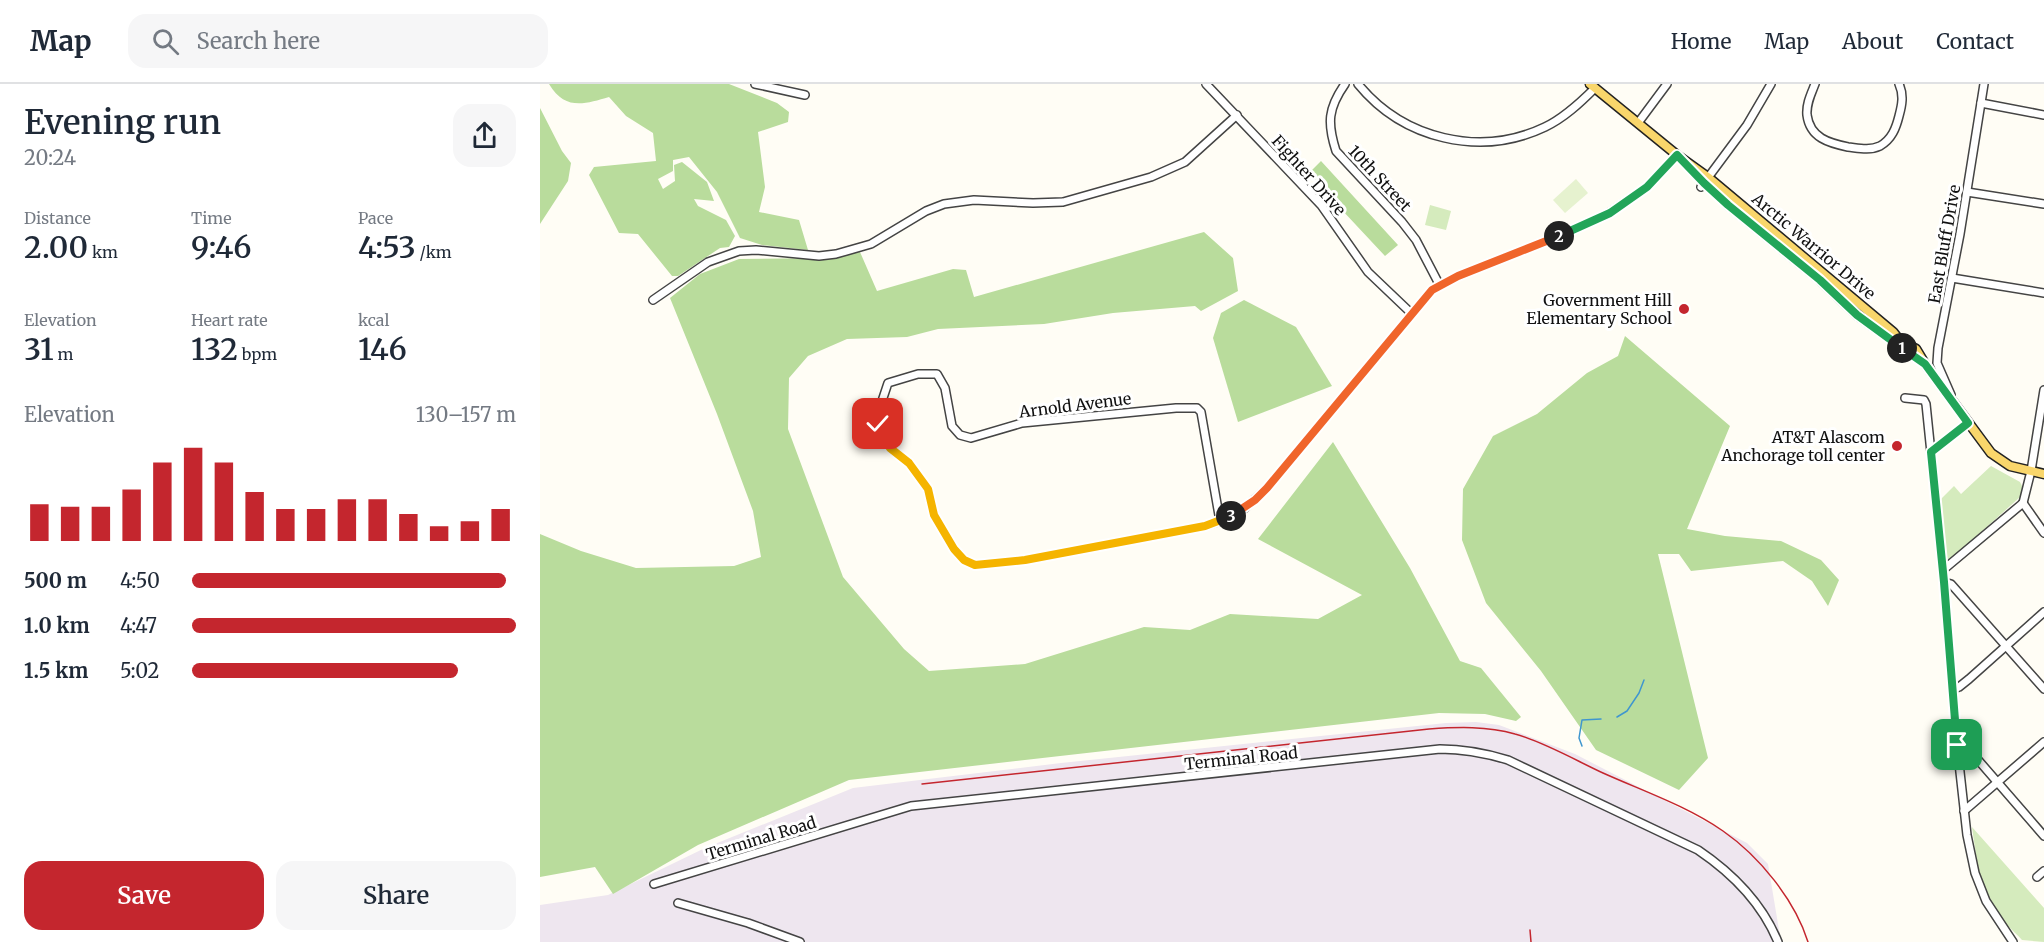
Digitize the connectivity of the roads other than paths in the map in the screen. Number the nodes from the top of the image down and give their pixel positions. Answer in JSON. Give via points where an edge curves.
{"nodes":[{"id":1,"x":755,"y":84,"type":"edge"},
{"id":2,"x":1206,"y":84,"type":"edge"},
{"id":3,"x":1345,"y":84,"type":"edge"},
{"id":4,"x":1358,"y":84,"type":"edge"},
{"id":5,"x":1666,"y":84,"type":"edge"},
{"id":6,"x":1771,"y":84,"type":"edge"},
{"id":7,"x":1815,"y":84,"type":"edge"},
{"id":8,"x":1899,"y":84,"type":"edge"},
{"id":9,"x":1984,"y":84,"type":"edge"},
{"id":10,"x":1593,"y":86,"type":"edge"},
{"id":11,"x":805,"y":95,"type":"dead end"},
{"id":12,"x":1981,"y":103,"type":"junction"},
{"id":13,"x":1237,"y":115,"type":"junction"},
{"id":14,"x":2044,"y":115,"type":"edge"},
{"id":15,"x":1638,"y":123,"type":"junction"},
{"id":16,"x":1677,"y":155,"type":"junction"},
{"id":17,"x":1704,"y":183,"type":"junction"},
{"id":18,"x":1967,"y":192,"type":"junction"},
{"id":19,"x":2044,"y":204,"type":"edge"},
{"id":20,"x":1952,"y":278,"type":"junction"},
{"id":21,"x":1439,"y":284,"type":"junction"},
{"id":22,"x":2044,"y":293,"type":"edge"},
{"id":23,"x":653,"y":300,"type":"dead end"},
{"id":24,"x":1411,"y":313,"type":"junction"},
{"id":25,"x":2044,"y":390,"type":"edge"},
{"id":26,"x":1905,"y":398,"type":"dead end"},
{"id":27,"x":1956,"y":405,"type":"junction"},
{"id":28,"x":1968,"y":423,"type":"junction"},
{"id":29,"x":1931,"y":452,"type":"junction"},
{"id":30,"x":2031,"y":471,"type":"junction"},
{"id":31,"x":2044,"y":474,"type":"edge"},
{"id":32,"x":2022,"y":503,"type":"junction"},
{"id":33,"x":1220,"y":521,"type":"junction"},
{"id":34,"x":2044,"y":533,"type":"edge"},
{"id":35,"x":1943,"y":570,"type":"junction"},
{"id":36,"x":1944,"y":582,"type":"junction"},
{"id":37,"x":2044,"y":612,"type":"edge"},
{"id":38,"x":2006,"y":646,"type":"junction"},
{"id":39,"x":2044,"y":689,"type":"edge"},
{"id":40,"x":1952,"y":690,"type":"junction"},
{"id":41,"x":2044,"y":742,"type":"edge"},
{"id":42,"x":1957,"y":745,"type":"junction"},
{"id":43,"x":1997,"y":783,"type":"junction"},
{"id":44,"x":1964,"y":811,"type":"junction"},
{"id":45,"x":2044,"y":836,"type":"edge"},
{"id":46,"x":2044,"y":871,"type":"edge"},
{"id":47,"x":2037,"y":877,"type":"dead end"},
{"id":48,"x":654,"y":885,"type":"dead end"},
{"id":49,"x":678,"y":903,"type":"dead end"},
{"id":50,"x":800,"y":942,"type":"edge"},
{"id":51,"x":1778,"y":942,"type":"edge"},
{"id":52,"x":2013,"y":942,"type":"edge"}],
"edges":[{"from":1,"to":11,"type":"street"},
{"from":2,"to":13,"type":"street","name":"Fighter Drive"},
{"from":3,"to":21,"type":"street","name":"10th Street","via":[[1331,111],[1336,151],[1416,240]]},
{"from":4,"to":10,"type":"street","via":[[1370,98],[1411,127],[1452,140],[1476,142],[1508,139],[1545,127],[1566,115]]},
{"from":5,"to":15,"type":"street"},
{"from":6,"to":17,"type":"street"},
{"from":7,"to":8,"type":"street","via":[[1807,105],[1813,130],[1828,143],[1862,149],[1878,147],[1892,136],[1902,102]]},
{"from":9,"to":12,"type":"street","name":"East Bluff Drive"},
{"from":10,"to":15,"type":"main road","name":"Arctic Warrior Drive"},
{"from":12,"to":14,"type":"street"},
{"from":12,"to":18,"type":"street","name":"East Bluff Drive"},
{"from":13,"to":23,"type":"street","via":[[1185,162],[1151,177],[1060,202],[974,200],[944,204],[870,244],[836,254],[739,251],[708,262]]},
{"from":13,"to":24,"type":"street","name":"Fighter Drive","via":[[1321,205],[1368,272]]},
{"from":15,"to":16,"type":"main road","name":"Arctic Warrior Drive"},
{"from":16,"to":17,"type":"main road","name":"Arctic Warrior Drive"},
{"from":16,"to":21,"type":"street","name":"Arnold Avenue","via":[[1647,187],[1610,213]]},
{"from":17,"to":27,"type":"main road","name":"Arctic Warrior Drive","via":[[1900,341],[1916,349]]},
{"from":18,"to":19,"type":"street"},
{"from":18,"to":20,"type":"street","name":"East Bluff Drive"},
{"from":20,"to":22,"type":"street"},
{"from":20,"to":27,"type":"street","name":"East Bluff Drive","via":[[1936,363]]},
{"from":21,"to":24,"type":"street","name":"Arnold Avenue"},
{"from":24,"to":33,"type":"street","name":"Arnold Avenue","via":[[1267,488],[1245,508]]},
{"from":25,"to":30,"type":"street"},
{"from":26,"to":29,"type":"street","via":[[1924,400]]},
{"from":27,"to":28,"type":"main road","name":"Arctic Warrior Drive"},
{"from":28,"to":29,"type":"street"},
{"from":28,"to":30,"type":"main road","name":"Arctic Warrior Drive","via":[[1991,453],[2010,466]]},
{"from":29,"to":35,"type":"street"},
{"from":30,"to":31,"type":"main road","name":"Arctic Warrior Drive"},
{"from":30,"to":32,"type":"street"},
{"from":32,"to":34,"type":"street"},
{"from":32,"to":35,"type":"street"},
{"from":33,"to":33,"type":"street","name":"Arnold Avenue","via":[[1025,560],[975,565],[954,549],[934,515],[928,489],[882,436],[878,413],[888,383],[918,374],[937,374],[945,388],[952,426],[960,435],[971,438],[1022,423],[1197,408],[1201,412]]},
{"from":35,"to":36,"type":"street"},
{"from":36,"to":38,"type":"street","via":[[1951,584]]},
{"from":36,"to":40,"type":"street"},
{"from":37,"to":38,"type":"street"},
{"from":38,"to":39,"type":"street"},
{"from":38,"to":40,"type":"street"},
{"from":40,"to":42,"type":"street"},
{"from":41,"to":43,"type":"street"},
{"from":42,"to":43,"type":"street","via":[[1966,746]]},
{"from":42,"to":44,"type":"street"},
{"from":43,"to":44,"type":"street"},
{"from":43,"to":45,"type":"street"},
{"from":44,"to":52,"type":"street","via":[[1979,886]]},
{"from":46,"to":47,"type":"street"},
{"from":48,"to":51,"type":"street","name":"Terminal Road","via":[[911,806],[1463,749],[1509,760],[1698,850],[1739,884],[1763,914]]},
{"from":49,"to":50,"type":"street"}]}
